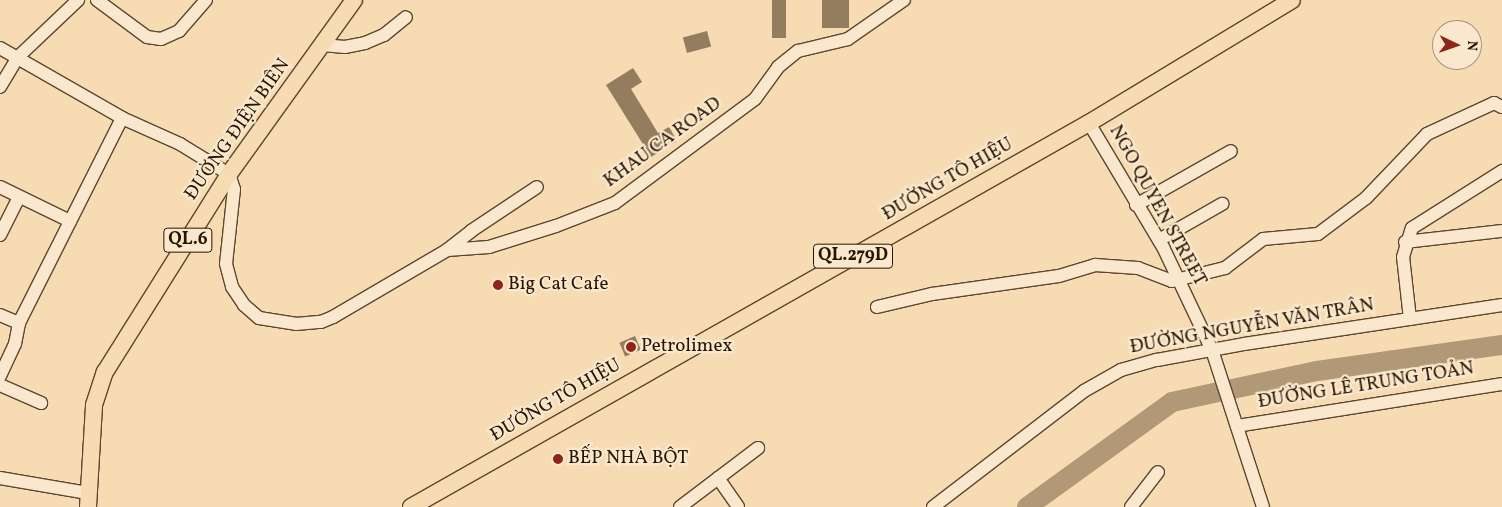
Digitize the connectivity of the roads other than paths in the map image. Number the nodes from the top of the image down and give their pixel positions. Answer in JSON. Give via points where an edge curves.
{"nodes":[{"id":1,"x":78,"y":0,"type":"edge"},
{"id":2,"x":97,"y":0,"type":"edge"},
{"id":3,"x":206,"y":0,"type":"edge"},
{"id":4,"x":354,"y":0,"type":"edge"},
{"id":5,"x":904,"y":0,"type":"edge"},
{"id":6,"x":1292,"y":0,"type":"edge"},
{"id":7,"x":406,"y":17,"type":"dead end"},
{"id":8,"x":322,"y":45,"type":"junction"},
{"id":9,"x":0,"y":48,"type":"edge"},
{"id":10,"x":18,"y":57,"type":"junction"},
{"id":11,"x":0,"y":87,"type":"edge"},
{"id":12,"x":1502,"y":107,"type":"edge"},
{"id":13,"x":122,"y":118,"type":"junction"},
{"id":14,"x":1089,"y":123,"type":"junction"},
{"id":15,"x":1231,"y":151,"type":"dead end"},
{"id":16,"x":1502,"y":170,"type":"edge"},
{"id":17,"x":229,"y":174,"type":"junction"},
{"id":18,"x":0,"y":187,"type":"edge"},
{"id":19,"x":538,"y":187,"type":"dead end"},
{"id":20,"x":20,"y":197,"type":"junction"},
{"id":21,"x":1222,"y":204,"type":"dead end"},
{"id":22,"x":1136,"y":205,"type":"junction"},
{"id":23,"x":70,"y":222,"type":"junction"},
{"id":24,"x":1502,"y":232,"type":"edge"},
{"id":25,"x":0,"y":235,"type":"edge"},
{"id":26,"x":1159,"y":240,"type":"junction"},
{"id":27,"x":1405,"y":242,"type":"junction"},
{"id":28,"x":447,"y":250,"type":"junction"},
{"id":29,"x":1180,"y":281,"type":"junction"},
{"id":30,"x":1502,"y":305,"type":"edge"},
{"id":31,"x":877,"y":307,"type":"dead end"},
{"id":32,"x":0,"y":315,"type":"edge"},
{"id":33,"x":1410,"y":320,"type":"junction"},
{"id":34,"x":19,"y":323,"type":"junction"},
{"id":35,"x":1212,"y":350,"type":"junction"},
{"id":36,"x":0,"y":376,"type":"edge"},
{"id":37,"x":1502,"y":384,"type":"edge"},
{"id":38,"x":0,"y":385,"type":"edge"},
{"id":39,"x":41,"y":403,"type":"dead end"},
{"id":40,"x":1237,"y":426,"type":"junction"},
{"id":41,"x":758,"y":448,"type":"dead end"},
{"id":42,"x":1158,"y":472,"type":"dead end"},
{"id":43,"x":0,"y":478,"type":"edge"},
{"id":44,"x":718,"y":478,"type":"junction"},
{"id":45,"x":88,"y":500,"type":"edge"},
{"id":46,"x":411,"y":507,"type":"edge"},
{"id":47,"x":680,"y":507,"type":"edge"},
{"id":48,"x":738,"y":507,"type":"edge"},
{"id":49,"x":933,"y":507,"type":"edge"},
{"id":50,"x":1131,"y":507,"type":"edge"},
{"id":51,"x":1264,"y":507,"type":"edge"}],
"edges":[{"from":1,"to":10,"type":"street"},
{"from":2,"to":3,"type":"street","via":[[147,37],[161,39],[180,31]]},
{"from":4,"to":8,"type":"main road","name":"ĐƯỜNG ĐIỆN BIÊN","number":"QL.6"},
{"from":5,"to":28,"type":"street","name":"KHAU CA ROAD","via":[[848,39],[798,51],[778,67],[755,99],[615,203],[489,248]]},
{"from":6,"to":14,"type":"main road","name":"ĐƯỜNG TÔ HIỆU","number":"QL.279D"},
{"from":7,"to":8,"type":"street","via":[[384,35],[365,43],[346,47]]},
{"from":8,"to":17,"type":"main road","name":"ĐƯỜNG ĐIỆN BIÊN","number":"QL.6"},
{"from":9,"to":10,"type":"street"},
{"from":10,"to":11,"type":"street"},
{"from":10,"to":13,"type":"street"},
{"from":12,"to":29,"type":"street","via":[[1494,103],[1427,134],[1366,198],[1318,234],[1263,239],[1225,268]]},
{"from":13,"to":17,"type":"street","via":[[180,144]]},
{"from":13,"to":23,"type":"street"},
{"from":14,"to":22,"type":"street","name":"NGO QUYEN STREET"},
{"from":14,"to":46,"type":"main road","name":"ĐƯỜNG TÔ HIỆU","number":"QL.279D"},
{"from":15,"to":22,"type":"street"},
{"from":16,"to":27,"type":"street","via":[[1420,222],[1412,228]]},
{"from":17,"to":28,"type":"street","name":"KHAU CA ROAD","via":[[234,189],[226,255],[228,275],[244,305],[270,322],[321,322]]},
{"from":17,"to":45,"type":"main road","name":"ĐƯỜNG ĐIỆN BIÊN","number":"QL.6","via":[[99,386]]},
{"from":18,"to":20,"type":"street"},
{"from":19,"to":28,"type":"street"},
{"from":20,"to":23,"type":"street"},
{"from":20,"to":25,"type":"street"},
{"from":21,"to":26,"type":"street"},
{"from":22,"to":26,"type":"street","name":"NGO QUYEN STREET"},
{"from":23,"to":34,"type":"street"},
{"from":24,"to":27,"type":"street"},
{"from":26,"to":29,"type":"street","name":"NGO QUYEN STREET"},
{"from":27,"to":33,"type":"street","via":[[1403,268]]},
{"from":29,"to":31,"type":"street","via":[[1138,268],[1095,265],[1059,276],[932,294]]},
{"from":29,"to":35,"type":"street","name":"NGO QUYEN STREET"},
{"from":30,"to":33,"type":"street","name":"ĐƯỜNG NGUYỄN VĂN TRÂN"},
{"from":32,"to":34,"type":"street"},
{"from":33,"to":35,"type":"street","name":"ĐƯỜNG NGUYỄN VĂN TRÂN"},
{"from":34,"to":36,"type":"street","via":[[15,344]]},
{"from":35,"to":40,"type":"street","name":"NGO QUYEN STREET"},
{"from":35,"to":49,"type":"street","name":"ĐƯỜNG NGUYỄN VĂN TRÂN","via":[[1138,364],[1105,377]]},
{"from":37,"to":40,"type":"street","name":"ĐƯỜNG LÊ TRUNG TOẢN"},
{"from":38,"to":39,"type":"street"},
{"from":40,"to":51,"type":"street"},
{"from":41,"to":44,"type":"street"},
{"from":42,"to":50,"type":"street"},
{"from":43,"to":45,"type":"street"},
{"from":44,"to":47,"type":"street"},
{"from":44,"to":48,"type":"street"}]}
